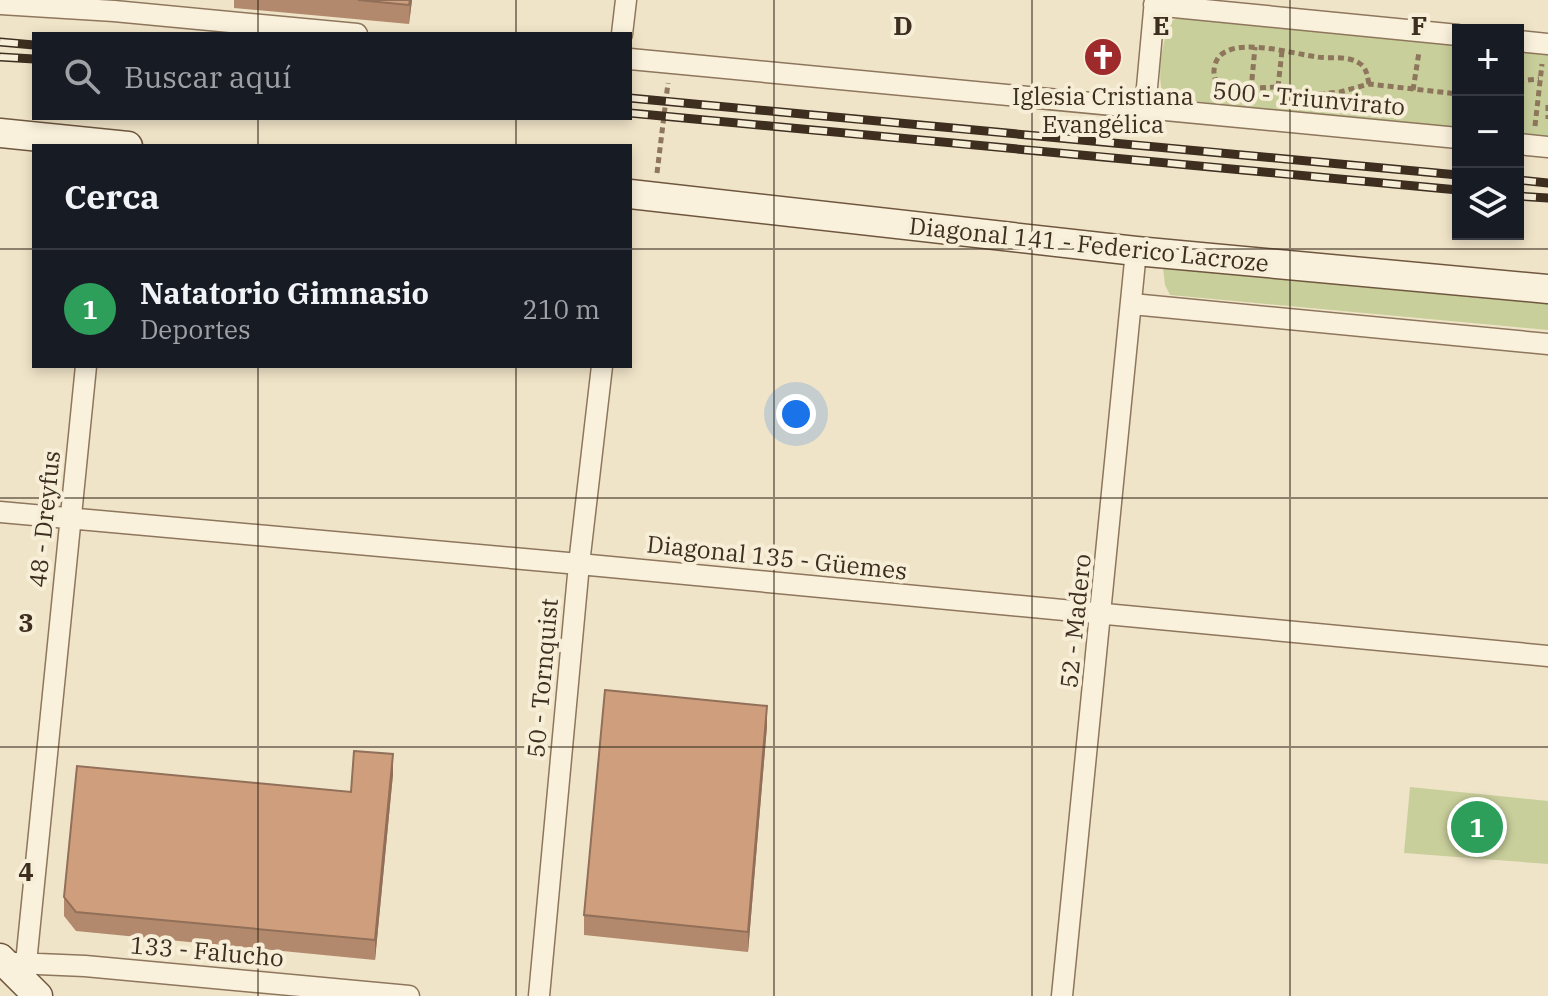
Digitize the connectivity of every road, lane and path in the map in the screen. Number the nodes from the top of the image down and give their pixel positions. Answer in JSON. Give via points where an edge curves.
{"nodes":[{"id":1,"x":626,"y":0,"type":"edge"},
{"id":2,"x":1154,"y":2,"type":"edge"},
{"id":3,"x":0,"y":4,"type":"edge"},
{"id":4,"x":115,"y":6,"type":"edge"},
{"id":5,"x":340,"y":32,"type":"edge"},
{"id":6,"x":622,"y":32,"type":"edge"},
{"id":7,"x":1422,"y":32,"type":"junction"},
{"id":8,"x":1452,"y":34,"type":"edge"},
{"id":9,"x":1524,"y":42,"type":"edge"},
{"id":10,"x":1544,"y":44,"type":"edge"},
{"id":11,"x":1255,"y":47,"type":"junction"},
{"id":12,"x":1282,"y":51,"type":"junction"},
{"id":13,"x":632,"y":59,"type":"edge"},
{"id":14,"x":670,"y":62,"type":"junction"},
{"id":15,"x":1539,"y":79,"type":"junction"},
{"id":16,"x":1524,"y":80,"type":"edge"},
{"id":17,"x":1369,"y":84,"type":"junction"},
{"id":18,"x":1278,"y":87,"type":"junction"},
{"id":19,"x":1251,"y":89,"type":"junction"},
{"id":20,"x":1413,"y":90,"type":"junction"},
{"id":21,"x":1452,"y":93,"type":"edge"},
{"id":22,"x":1537,"y":105,"type":"junction"},
{"id":23,"x":1548,"y":106,"type":"edge"},
{"id":24,"x":1145,"y":109,"type":"junction"},
{"id":25,"x":1548,"y":119,"type":"edge"},
{"id":26,"x":0,"y":133,"type":"edge"},
{"id":27,"x":1452,"y":137,"type":"edge"},
{"id":28,"x":106,"y":144,"type":"edge"},
{"id":29,"x":1533,"y":145,"type":"edge"},
{"id":30,"x":642,"y":195,"type":"edge"},
{"id":31,"x":1136,"y":251,"type":"junction"},
{"id":32,"x":1548,"y":289,"type":"edge"},
{"id":33,"x":1132,"y":304,"type":"junction"},
{"id":34,"x":1548,"y":344,"type":"edge"},
{"id":35,"x":86,"y":368,"type":"edge"},
{"id":36,"x":602,"y":368,"type":"edge"},
{"id":37,"x":0,"y":512,"type":"edge"},
{"id":38,"x":69,"y":518,"type":"junction"},
{"id":39,"x":579,"y":564,"type":"junction"},
{"id":40,"x":1102,"y":614,"type":"junction"},
{"id":41,"x":1548,"y":656,"type":"edge"},
{"id":42,"x":7,"y":961,"type":"edge"},
{"id":43,"x":38,"y":996,"type":"edge"},
{"id":44,"x":409,"y":996,"type":"edge"},
{"id":45,"x":539,"y":996,"type":"edge"},
{"id":46,"x":1062,"y":996,"type":"edge"}],
"edges":[{"from":1,"to":6,"type":"street"},
{"from":2,"to":7,"type":"street"},
{"from":2,"to":24,"type":"street"},
{"from":3,"to":4,"type":"street"},
{"from":4,"to":5,"type":"street"},
{"from":7,"to":8,"type":"street"},
{"from":7,"to":20,"type":"path"},
{"from":9,"to":10,"type":"street"},
{"from":10,"to":15,"type":"path"},
{"from":11,"to":12,"type":"path"},
{"from":11,"to":19,"type":"path"},
{"from":11,"to":19,"type":"path","via":[[1225,51],[1214,68],[1217,83],[1224,87]]},
{"from":12,"to":17,"type":"path","via":[[1348,58],[1367,71]]},
{"from":12,"to":18,"type":"path"},
{"from":13,"to":14,"type":"street","name":"500 - Triunvirato"},
{"from":14,"to":24,"type":"street","name":"500 - Triunvirato"},
{"from":14,"to":30,"type":"path"},
{"from":15,"to":16,"type":"path"},
{"from":15,"to":22,"type":"path"},
{"from":17,"to":18,"type":"path","via":[[1322,96]]},
{"from":17,"to":20,"type":"path"},
{"from":18,"to":19,"type":"path"},
{"from":20,"to":21,"type":"path"},
{"from":22,"to":23,"type":"path"},
{"from":22,"to":29,"type":"path"},
{"from":23,"to":25,"type":"path"},
{"from":24,"to":27,"type":"street","name":"500 - Triunvirato"},
{"from":26,"to":28,"type":"street"},
{"from":30,"to":31,"type":"street","name":"Diagonal 141 - Federico Lacroze"},
{"from":31,"to":32,"type":"street","name":"Diagonal 141 - Federico Lacroze"},
{"from":31,"to":33,"type":"street","name":"52 - Madero"},
{"from":33,"to":34,"type":"street"},
{"from":33,"to":40,"type":"street","name":"52 - Madero"},
{"from":35,"to":38,"type":"street","name":"48 - Dreyfus"},
{"from":36,"to":39,"type":"street","name":"50 - Tornquist"},
{"from":37,"to":38,"type":"street","name":"Diagonal 135 - Güemes"},
{"from":38,"to":39,"type":"street","name":"Diagonal 135 - Güemes"},
{"from":38,"to":42,"type":"street","name":"48 - Dreyfus"},
{"from":39,"to":40,"type":"street","name":"Diagonal 135 - Güemes"},
{"from":39,"to":45,"type":"street","name":"50 - Tornquist"},
{"from":40,"to":41,"type":"street","name":"Diagonal 135 - Güemes"},
{"from":40,"to":46,"type":"street","name":"52 - Madero"},
{"from":42,"to":43,"type":"street"},
{"from":42,"to":44,"type":"street","name":"133 - Falucho"}]}
